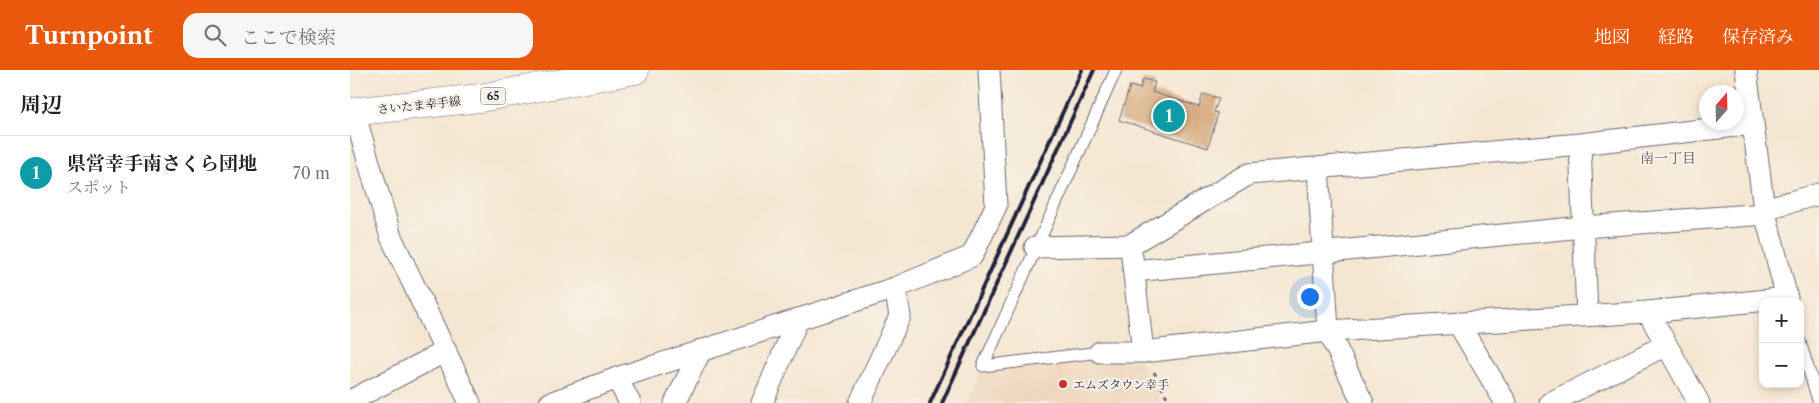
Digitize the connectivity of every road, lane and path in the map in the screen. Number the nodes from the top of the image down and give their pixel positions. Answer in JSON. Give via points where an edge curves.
{"nodes":[{"id":1,"x":635,"y":70,"type":"edge"},
{"id":2,"x":989,"y":70,"type":"edge"},
{"id":3,"x":1116,"y":70,"type":"edge"},
{"id":4,"x":1746,"y":70,"type":"edge"},
{"id":5,"x":352,"y":112,"type":"edge"},
{"id":6,"x":1753,"y":124,"type":"junction"},
{"id":7,"x":1580,"y":144,"type":"junction"},
{"id":8,"x":1318,"y":168,"type":"junction"},
{"id":9,"x":1819,"y":194,"type":"edge"},
{"id":10,"x":1765,"y":211,"type":"junction"},
{"id":11,"x":1583,"y":227,"type":"junction"},
{"id":12,"x":1130,"y":245,"type":"junction"},
{"id":13,"x":1034,"y":247,"type":"junction"},
{"id":14,"x":1323,"y":251,"type":"junction"},
{"id":15,"x":1134,"y":270,"type":"junction"},
{"id":16,"x":895,"y":288,"type":"junction"},
{"id":17,"x":1787,"y":298,"type":"edge"},
{"id":18,"x":1759,"y":302,"type":"edge"},
{"id":19,"x":1648,"y":312,"type":"junction"},
{"id":20,"x":1587,"y":316,"type":"junction"},
{"id":21,"x":798,"y":319,"type":"junction"},
{"id":22,"x":1458,"y":323,"type":"junction"},
{"id":23,"x":1328,"y":331,"type":"junction"},
{"id":24,"x":1800,"y":343,"type":"edge"},
{"id":25,"x":1666,"y":345,"type":"junction"},
{"id":26,"x":702,"y":350,"type":"junction"},
{"id":27,"x":446,"y":352,"type":"junction"},
{"id":28,"x":1100,"y":352,"type":"joint"},
{"id":29,"x":1143,"y":352,"type":"junction"},
{"id":30,"x":617,"y":378,"type":"junction"},
{"id":31,"x":350,"y":400,"type":"edge"},
{"id":32,"x":470,"y":403,"type":"edge"},
{"id":33,"x":550,"y":403,"type":"edge"},
{"id":34,"x":630,"y":403,"type":"edge"},
{"id":35,"x":675,"y":403,"type":"edge"},
{"id":36,"x":762,"y":403,"type":"edge"},
{"id":37,"x":860,"y":403,"type":"edge"},
{"id":38,"x":1170,"y":403,"type":"edge"},
{"id":39,"x":1363,"y":403,"type":"edge"},
{"id":40,"x":1506,"y":403,"type":"edge"},
{"id":41,"x":1550,"y":403,"type":"edge"},
{"id":42,"x":1699,"y":403,"type":"edge"},
{"id":43,"x":1819,"y":403,"type":"edge"}],
"edges":[{"from":1,"to":5,"type":"main road","name":"さいたま幸手線","number":"65","via":[[480,98]]},
{"from":2,"to":16,"type":"street","via":[[996,206],[972,256]]},
{"from":3,"to":13,"type":"lane"},
{"from":4,"to":6,"type":"street"},
{"from":5,"to":27,"type":"street","via":[[391,237]]},
{"from":6,"to":7,"type":"street"},
{"from":6,"to":10,"type":"street"},
{"from":7,"to":8,"type":"street"},
{"from":7,"to":11,"type":"street"},
{"from":8,"to":12,"type":"street","via":[[1249,174]]},
{"from":8,"to":14,"type":"street"},
{"from":9,"to":10,"type":"street"},
{"from":10,"to":11,"type":"street"},
{"from":10,"to":17,"type":"street"},
{"from":11,"to":14,"type":"street"},
{"from":11,"to":20,"type":"street"},
{"from":12,"to":13,"type":"street"},
{"from":12,"to":15,"type":"street"},
{"from":13,"to":28,"type":"lane","via":[[982,366]]},
{"from":14,"to":15,"type":"street"},
{"from":14,"to":23,"type":"street"},
{"from":15,"to":29,"type":"street"},
{"from":16,"to":21,"type":"street"},
{"from":16,"to":37,"type":"street","via":[[900,316]]},
{"from":18,"to":19,"type":"street"},
{"from":19,"to":20,"type":"street"},
{"from":19,"to":25,"type":"street"},
{"from":20,"to":22,"type":"street"},
{"from":21,"to":26,"type":"street"},
{"from":21,"to":36,"type":"street"},
{"from":22,"to":23,"type":"street"},
{"from":22,"to":40,"type":"street"},
{"from":23,"to":29,"type":"street"},
{"from":23,"to":39,"type":"street"},
{"from":24,"to":43,"type":"lane"},
{"from":25,"to":41,"type":"street"},
{"from":25,"to":42,"type":"street"},
{"from":26,"to":30,"type":"street"},
{"from":26,"to":35,"type":"street"},
{"from":27,"to":31,"type":"street"},
{"from":27,"to":32,"type":"street"},
{"from":28,"to":29,"type":"street"},
{"from":29,"to":38,"type":"path"},
{"from":30,"to":33,"type":"street"},
{"from":30,"to":34,"type":"street"}]}
